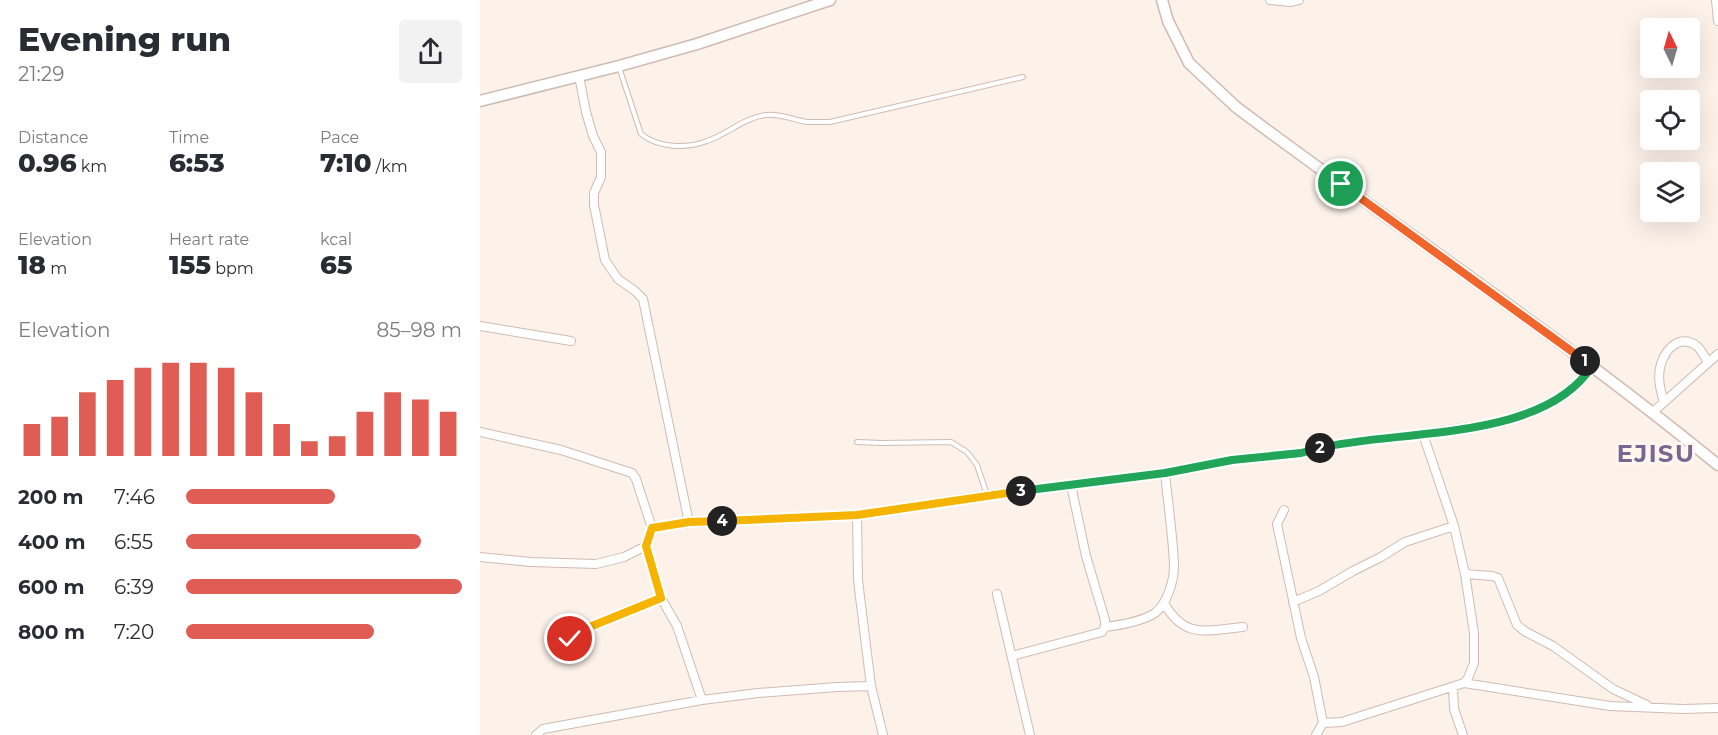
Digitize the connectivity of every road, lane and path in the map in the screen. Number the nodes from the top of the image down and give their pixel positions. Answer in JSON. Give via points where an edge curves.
{"nodes":[{"id":1,"x":830,"y":0,"type":"edge"},
{"id":2,"x":1162,"y":0,"type":"edge"},
{"id":3,"x":1270,"y":0,"type":"edge"},
{"id":4,"x":1299,"y":0,"type":"edge"},
{"id":5,"x":1716,"y":0,"type":"edge"},
{"id":6,"x":1718,"y":21,"type":"edge"},
{"id":7,"x":619,"y":66,"type":"junction"},
{"id":8,"x":579,"y":76,"type":"junction"},
{"id":9,"x":1023,"y":78,"type":"dead end"},
{"id":10,"x":480,"y":101,"type":"edge"},
{"id":11,"x":480,"y":326,"type":"edge"},
{"id":12,"x":571,"y":341,"type":"dead end"},
{"id":13,"x":1718,"y":354,"type":"edge"},
{"id":14,"x":1708,"y":362,"type":"junction"},
{"id":15,"x":1592,"y":366,"type":"junction"},
{"id":16,"x":1664,"y":402,"type":"junction"},
{"id":17,"x":1653,"y":411,"type":"junction"},
{"id":18,"x":480,"y":432,"type":"edge"},
{"id":19,"x":1423,"y":434,"type":"junction"},
{"id":20,"x":857,"y":442,"type":"dead end"},
{"id":21,"x":1718,"y":465,"type":"edge"},
{"id":22,"x":1165,"y":473,"type":"junction"},
{"id":23,"x":1071,"y":485,"type":"junction"},
{"id":24,"x":987,"y":495,"type":"junction"},
{"id":25,"x":1284,"y":510,"type":"dead end"},
{"id":26,"x":857,"y":515,"type":"junction"},
{"id":27,"x":689,"y":522,"type":"junction"},
{"id":28,"x":1454,"y":526,"type":"junction"},
{"id":29,"x":652,"y":528,"type":"junction"},
{"id":30,"x":646,"y":546,"type":"junction"},
{"id":31,"x":480,"y":556,"type":"edge"},
{"id":32,"x":1465,"y":574,"type":"junction"},
{"id":33,"x":998,"y":594,"type":"dead end"},
{"id":34,"x":661,"y":598,"type":"junction"},
{"id":35,"x":1293,"y":602,"type":"junction"},
{"id":36,"x":1164,"y":603,"type":"junction"},
{"id":37,"x":1106,"y":627,"type":"junction"},
{"id":38,"x":1243,"y":627,"type":"dead end"},
{"id":39,"x":570,"y":639,"type":"dead end"},
{"id":40,"x":1012,"y":656,"type":"junction"},
{"id":41,"x":1464,"y":683,"type":"junction"},
{"id":42,"x":871,"y":686,"type":"junction"},
{"id":43,"x":1452,"y":687,"type":"junction"},
{"id":44,"x":702,"y":700,"type":"junction"},
{"id":45,"x":1651,"y":707,"type":"junction"},
{"id":46,"x":1718,"y":708,"type":"edge"},
{"id":47,"x":1323,"y":723,"type":"junction"},
{"id":48,"x":536,"y":735,"type":"edge"},
{"id":49,"x":883,"y":735,"type":"edge"},
{"id":50,"x":1030,"y":735,"type":"edge"},
{"id":51,"x":1316,"y":735,"type":"edge"},
{"id":52,"x":1463,"y":735,"type":"edge"}],
"edges":[{"from":1,"to":7,"type":"main road"},
{"from":2,"to":15,"type":"main road","via":[[1189,63],[1236,107]]},
{"from":3,"to":4,"type":"street"},
{"from":5,"to":6,"type":"street"},
{"from":7,"to":8,"type":"main road"},
{"from":7,"to":9,"type":"lane","via":[[641,134],[674,146],[707,141],[745,121],[767,115],[830,123]]},
{"from":8,"to":10,"type":"main road"},
{"from":8,"to":27,"type":"street","via":[[586,112],[601,152],[601,177],[594,205],[605,260],[618,279],[643,299]]},
{"from":11,"to":12,"type":"street"},
{"from":13,"to":14,"type":"street"},
{"from":14,"to":16,"type":"street"},
{"from":14,"to":16,"type":"street","via":[[1697,346],[1686,341],[1672,344],[1661,364]]},
{"from":15,"to":17,"type":"main road"},
{"from":15,"to":19,"type":"street","via":[[1574,388],[1544,407],[1503,422]]},
{"from":16,"to":17,"type":"street"},
{"from":17,"to":21,"type":"main road"},
{"from":18,"to":29,"type":"street","via":[[561,450],[632,473]]},
{"from":19,"to":22,"type":"street"},
{"from":19,"to":28,"type":"street"},
{"from":20,"to":24,"type":"lane","via":[[951,441],[977,465]]},
{"from":22,"to":23,"type":"street"},
{"from":22,"to":36,"type":"street","via":[[1174,568]]},
{"from":23,"to":24,"type":"street"},
{"from":23,"to":37,"type":"street"},
{"from":24,"to":26,"type":"street"},
{"from":25,"to":35,"type":"street","via":[[1277,524]]},
{"from":26,"to":27,"type":"street"},
{"from":26,"to":42,"type":"street","via":[[858,579]]},
{"from":27,"to":29,"type":"street"},
{"from":28,"to":32,"type":"street"},
{"from":28,"to":35,"type":"street","via":[[1405,542]]},
{"from":29,"to":30,"type":"street"},
{"from":30,"to":31,"type":"street","via":[[596,564]]},
{"from":30,"to":34,"type":"street"},
{"from":32,"to":41,"type":"street","via":[[1474,633],[1474,663]]},
{"from":32,"to":45,"type":"street","via":[[1498,578],[1517,626],[1553,646],[1613,689]]},
{"from":33,"to":40,"type":"street"},
{"from":34,"to":39,"type":"street","via":[[582,630]]},
{"from":34,"to":44,"type":"street","via":[[677,626]]},
{"from":35,"to":47,"type":"street"},
{"from":36,"to":37,"type":"street","via":[[1137,621]]},
{"from":36,"to":38,"type":"street","via":[[1188,629]]},
{"from":37,"to":40,"type":"street","via":[[1102,632]]},
{"from":40,"to":50,"type":"street"},
{"from":41,"to":43,"type":"street"},
{"from":41,"to":45,"type":"street","via":[[1610,706]]},
{"from":42,"to":44,"type":"street"},
{"from":42,"to":49,"type":"street"},
{"from":43,"to":47,"type":"street","via":[[1342,722]]},
{"from":43,"to":52,"type":"street","via":[[1454,710]]},
{"from":44,"to":48,"type":"street","via":[[543,729]]},
{"from":45,"to":46,"type":"street"},
{"from":47,"to":51,"type":"street"}]}
